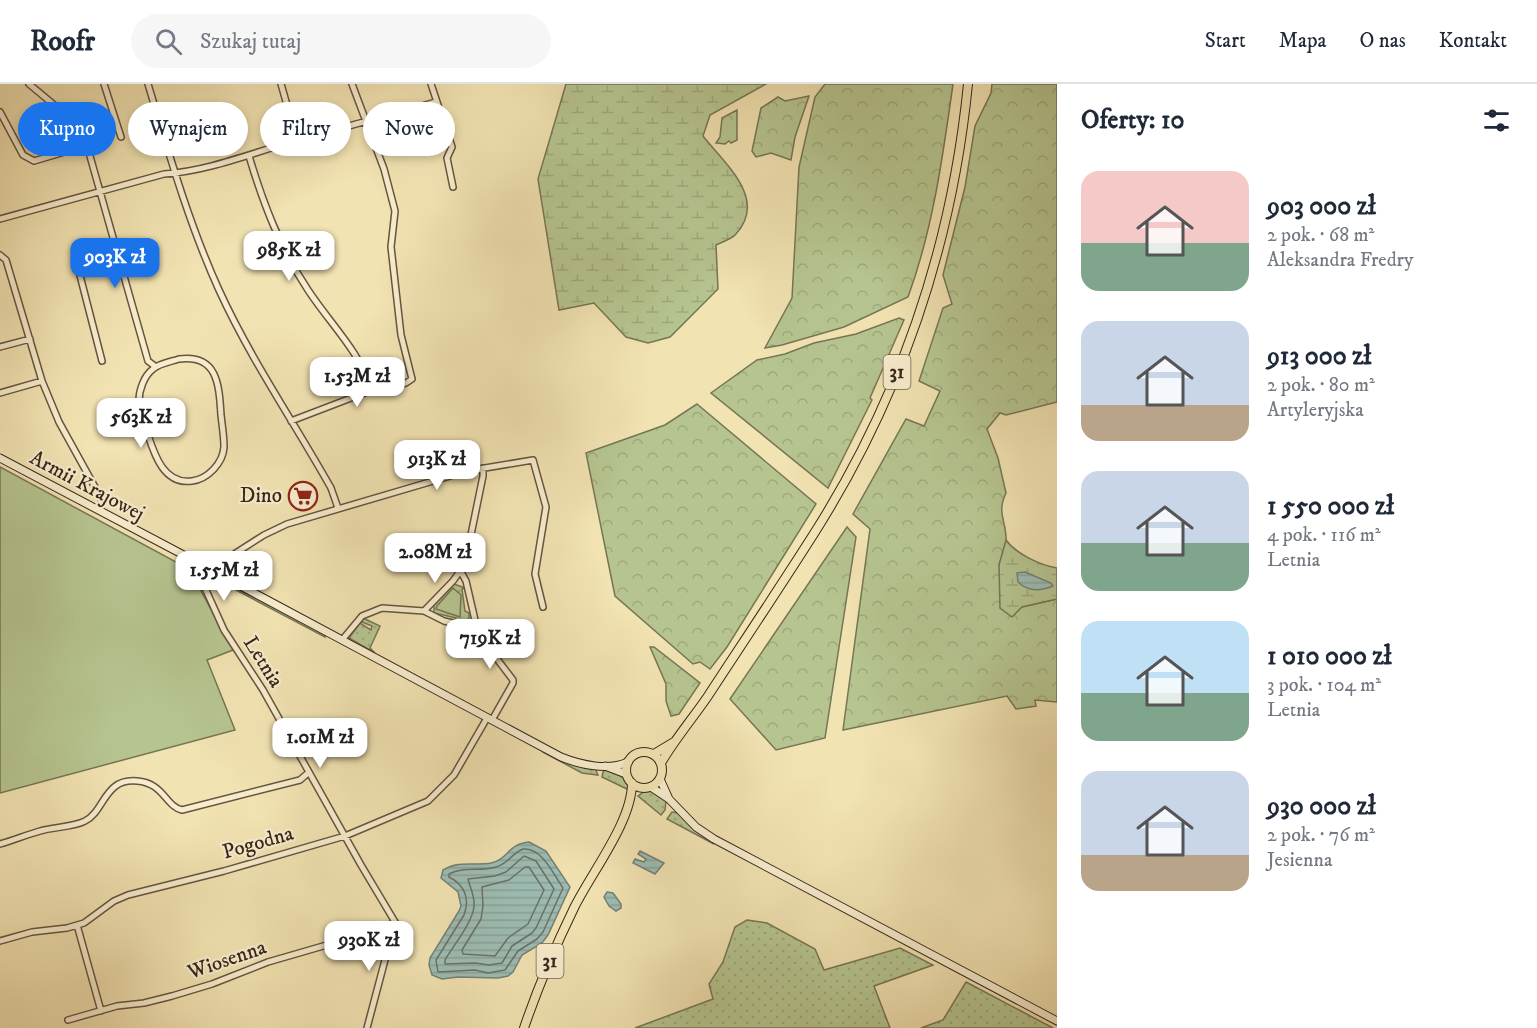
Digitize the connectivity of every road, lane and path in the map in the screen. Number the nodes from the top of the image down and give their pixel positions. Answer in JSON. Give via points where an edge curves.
{"nodes":[{"id":1,"x":29,"y":84,"type":"edge"},
{"id":2,"x":104,"y":84,"type":"edge"},
{"id":3,"x":148,"y":84,"type":"edge"},
{"id":4,"x":280,"y":84,"type":"edge"},
{"id":5,"x":352,"y":84,"type":"edge"},
{"id":6,"x":431,"y":84,"type":"edge"},
{"id":7,"x":968,"y":84,"type":"edge"},
{"id":8,"x":51,"y":102,"type":"edge"},
{"id":9,"x":285,"y":102,"type":"edge"},
{"id":10,"x":436,"y":102,"type":"edge"},
{"id":11,"x":0,"y":112,"type":"edge"},
{"id":12,"x":363,"y":112,"type":"edge"},
{"id":13,"x":120,"y":137,"type":"dead end"},
{"id":14,"x":18,"y":146,"type":"edge"},
{"id":15,"x":260,"y":152,"type":"edge"},
{"id":16,"x":24,"y":156,"type":"edge"},
{"id":17,"x":48,"y":156,"type":"edge"},
{"id":18,"x":91,"y":156,"type":"edge"},
{"id":19,"x":249,"y":156,"type":"junction"},
{"id":20,"x":379,"y":156,"type":"edge"},
{"id":21,"x":448,"y":156,"type":"edge"},
{"id":22,"x":174,"y":173,"type":"junction"},
{"id":23,"x":453,"y":187,"type":"dead end"},
{"id":24,"x":101,"y":192,"type":"junction"},
{"id":25,"x":0,"y":219,"type":"edge"},
{"id":26,"x":116,"y":248,"type":"junction"},
{"id":27,"x":0,"y":255,"type":"edge"},
{"id":28,"x":30,"y":339,"type":"junction"},
{"id":29,"x":0,"y":347,"type":"edge"},
{"id":30,"x":102,"y":361,"type":"dead end"},
{"id":31,"x":156,"y":367,"type":"junction"},
{"id":32,"x":42,"y":381,"type":"junction"},
{"id":33,"x":372,"y":390,"type":"junction"},
{"id":34,"x":0,"y":393,"type":"edge"},
{"id":35,"x":291,"y":422,"type":"junction"},
{"id":36,"x":0,"y":458,"type":"edge"},
{"id":37,"x":483,"y":468,"type":"junction"},
{"id":38,"x":338,"y":508,"type":"junction"},
{"id":39,"x":98,"y":510,"type":"junction"},
{"id":40,"x":212,"y":571,"type":"junction"},
{"id":41,"x":461,"y":572,"type":"junction"},
{"id":42,"x":543,"y":607,"type":"dead end"},
{"id":43,"x":424,"y":611,"type":"junction"},
{"id":44,"x":475,"y":620,"type":"junction"},
{"id":45,"x":342,"y":640,"type":"junction"},
{"id":46,"x":490,"y":719,"type":"junction"},
{"id":47,"x":675,"y":741,"type":"junction"},
{"id":48,"x":654,"y":754,"type":"junction"},
{"id":49,"x":628,"y":762,"type":"junction"},
{"id":50,"x":661,"y":763,"type":"junction"},
{"id":51,"x":605,"y":766,"type":"junction"},
{"id":52,"x":308,"y":773,"type":"junction"},
{"id":53,"x":626,"y":774,"type":"junction"},
{"id":54,"x":660,"y":779,"type":"junction"},
{"id":55,"x":632,"y":783,"type":"junction"},
{"id":56,"x":647,"y":788,"type":"junction"},
{"id":57,"x":669,"y":799,"type":"junction"},
{"id":58,"x":629,"y":804,"type":"junction"},
{"id":59,"x":345,"y":836,"type":"junction"},
{"id":60,"x":0,"y":844,"type":"edge"},
{"id":61,"x":395,"y":922,"type":"junction"},
{"id":62,"x":78,"y":925,"type":"junction"},
{"id":63,"x":0,"y":941,"type":"edge"},
{"id":64,"x":101,"y":1011,"type":"junction"},
{"id":65,"x":68,"y":1020,"type":"dead end"},
{"id":66,"x":1057,"y":1021,"type":"edge"},
{"id":67,"x":367,"y":1028,"type":"edge"},
{"id":68,"x":524,"y":1028,"type":"edge"}],
"edges":[{"from":1,"to":8,"type":"street"},
{"from":2,"to":13,"type":"street"},
{"from":3,"to":22,"type":"street"},
{"from":4,"to":9,"type":"street"},
{"from":5,"to":12,"type":"street"},
{"from":6,"to":10,"type":"street"},
{"from":7,"to":47,"type":"main road","number":"31","via":[[959,158],[943,235],[914,332],[881,411],[824,517]]},
{"from":11,"to":14,"type":"street"},
{"from":15,"to":19,"type":"street"},
{"from":16,"to":17,"type":"street","via":[[29,160]]},
{"from":18,"to":24,"type":"street"},
{"from":19,"to":22,"type":"street"},
{"from":19,"to":33,"type":"street","via":[[270,222],[291,264],[359,358]]},
{"from":20,"to":33,"type":"street","via":[[396,211],[391,247],[401,335],[412,379]]},
{"from":21,"to":23,"type":"street"},
{"from":22,"to":24,"type":"street"},
{"from":22,"to":35,"type":"street","via":[[219,290]]},
{"from":24,"to":25,"type":"street"},
{"from":24,"to":26,"type":"street"},
{"from":26,"to":30,"type":"street","via":[[75,260]]},
{"from":26,"to":31,"type":"street","via":[[148,361]]},
{"from":27,"to":28,"type":"street","via":[[6,260]]},
{"from":28,"to":29,"type":"street"},
{"from":28,"to":32,"type":"street"},
{"from":31,"to":31,"type":"street","via":[[144,380],[138,405],[156,458],[166,472],[179,480],[200,479],[216,466],[224,448],[217,380],[208,366],[196,359],[179,359]]},
{"from":32,"to":34,"type":"street"},
{"from":32,"to":39,"type":"street","via":[[59,422],[101,497]]},
{"from":33,"to":35,"type":"street"},
{"from":35,"to":38,"type":"street","via":[[331,488]]},
{"from":36,"to":39,"type":"street","name":"Armii Krajowej"},
{"from":37,"to":38,"type":"street"},
{"from":37,"to":41,"type":"street"},
{"from":37,"to":42,"type":"street","via":[[533,460],[546,507],[535,574]]},
{"from":38,"to":40,"type":"street","via":[[264,535]]},
{"from":39,"to":40,"type":"street","name":"Armii Krajowej"},
{"from":40,"to":45,"type":"street","name":"Armii Krajowej"},
{"from":40,"to":52,"type":"street","name":"Letnia","via":[[205,588],[224,630],[263,690]]},
{"from":41,"to":43,"type":"street"},
{"from":41,"to":44,"type":"street"},
{"from":43,"to":44,"type":"street","via":[[457,624]]},
{"from":43,"to":45,"type":"street","via":[[373,610],[357,620]]},
{"from":44,"to":46,"type":"street","name":"Pogodna","via":[[491,651],[513,680]]},
{"from":45,"to":46,"type":"street","name":"Armii Krajowej"},
{"from":46,"to":51,"type":"street","name":"Armii Krajowej","via":[[569,760]]},
{"from":46,"to":59,"type":"street","name":"Pogodna","via":[[454,775],[428,801]]},
{"from":47,"to":48,"type":"main road","number":"31"},
{"from":47,"to":50,"type":"main road","number":"31"},
{"from":48,"to":49,"type":"main road","number":"31","via":[[639,752]]},
{"from":48,"to":50,"type":"main road"},
{"from":49,"to":51,"type":"street","name":"Armii Krajowej"},
{"from":49,"to":53,"type":"main road"},
{"from":50,"to":54,"type":"main road","number":"31"},
{"from":51,"to":53,"type":"street","name":"Armii Krajowej"},
{"from":52,"to":59,"type":"street","name":"Letnia"},
{"from":52,"to":60,"type":"street","via":[[300,780],[182,810],[161,790],[131,780],[107,794],[85,821]]},
{"from":53,"to":55,"type":"main road"},
{"from":54,"to":56,"type":"main road","number":"31"},
{"from":54,"to":57,"type":"street"},
{"from":55,"to":56,"type":"main road"},
{"from":55,"to":58,"type":"main road","number":"31"},
{"from":56,"to":57,"type":"street"},
{"from":56,"to":58,"type":"main road","number":"31"},
{"from":57,"to":66,"type":"street","via":[[699,830]]},
{"from":58,"to":68,"type":"main road","number":"31","via":[[563,932]]},
{"from":59,"to":61,"type":"street","name":"Letnia"},
{"from":59,"to":62,"type":"street","name":"Pogodna","via":[[128,895]]},
{"from":61,"to":64,"type":"street","name":"Wiosenna","via":[[212,984]]},
{"from":61,"to":67,"type":"street"},
{"from":62,"to":63,"type":"street","name":"Pogodna"},
{"from":62,"to":64,"type":"street"},
{"from":64,"to":65,"type":"street","name":"Wiosenna"}]}
